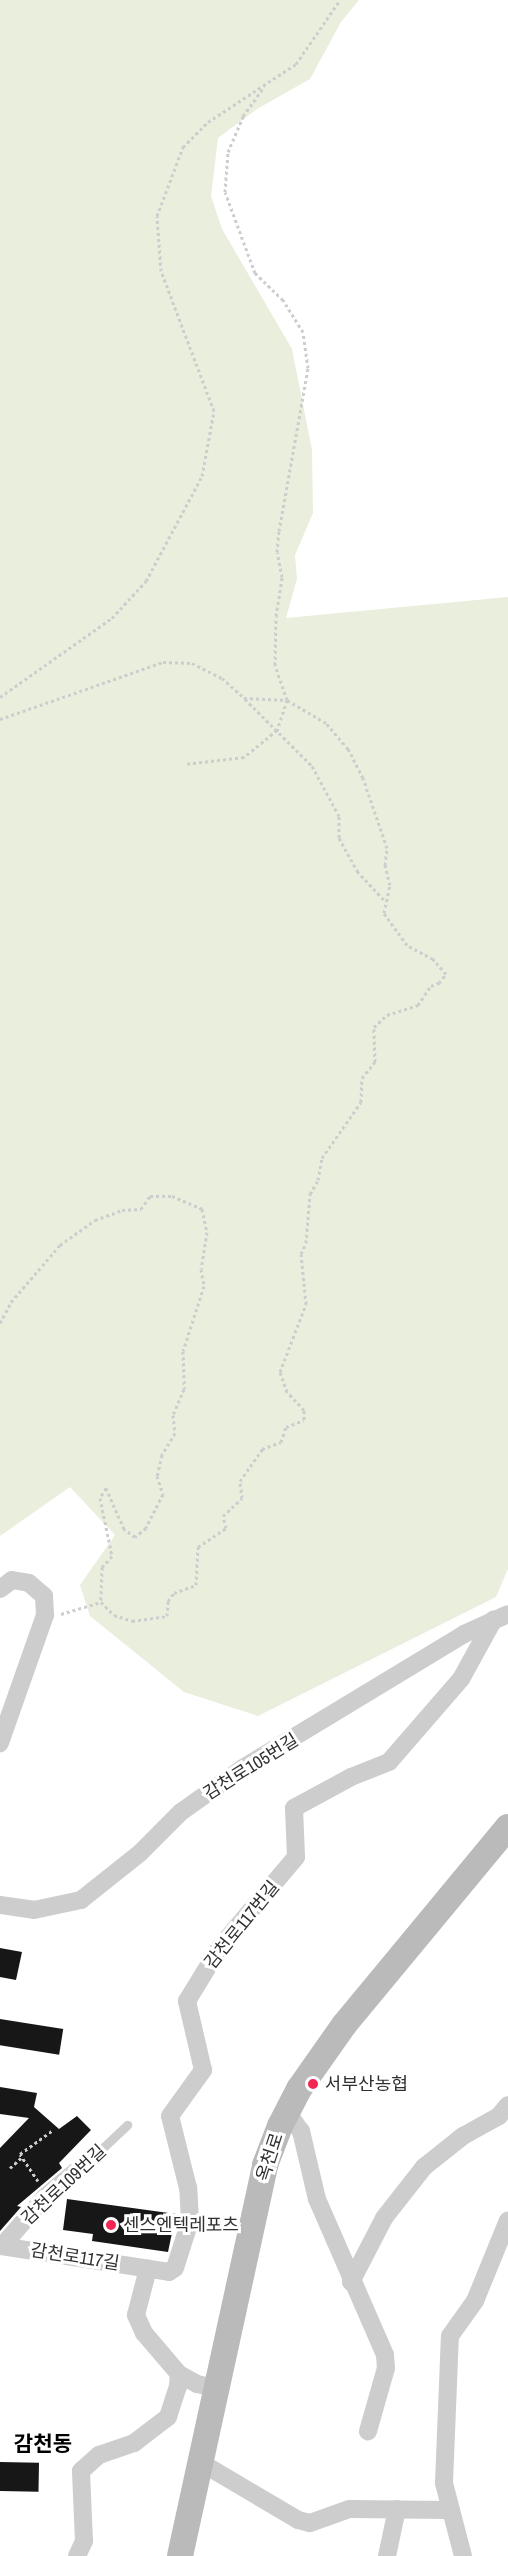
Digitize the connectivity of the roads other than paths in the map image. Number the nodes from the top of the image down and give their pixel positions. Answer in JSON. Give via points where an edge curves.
{"nodes":[{"id":1,"x":0,"y":1589,"type":"edge"},
{"id":2,"x":501,"y":1617,"type":"edge"},
{"id":3,"x":0,"y":1743,"type":"edge"},
{"id":4,"x":508,"y":1827,"type":"edge"},
{"id":5,"x":0,"y":1905,"type":"edge"},
{"id":6,"x":508,"y":2105,"type":"edge"},
{"id":7,"x":287,"y":2112,"type":"junction"},
{"id":8,"x":127,"y":2126,"type":"dead end"},
{"id":9,"x":91,"y":2159,"type":"joint"},
{"id":10,"x":508,"y":2220,"type":"edge"},
{"id":11,"x":504,"y":2239,"type":"edge"},
{"id":12,"x":1,"y":2246,"type":"edge"},
{"id":13,"x":148,"y":2269,"type":"junction"},
{"id":14,"x":351,"y":2282,"type":"junction"},
{"id":15,"x":179,"y":2374,"type":"junction"},
{"id":16,"x":216,"y":2388,"type":"junction"},
{"id":17,"x":368,"y":2431,"type":"dead end"},
{"id":18,"x":200,"y":2462,"type":"junction"},
{"id":19,"x":397,"y":2510,"type":"junction"},
{"id":20,"x":449,"y":2510,"type":"junction"},
{"id":21,"x":77,"y":2556,"type":"edge"},
{"id":22,"x":180,"y":2556,"type":"edge"},
{"id":23,"x":387,"y":2556,"type":"edge"},
{"id":24,"x":463,"y":2556,"type":"edge"}],
"edges":[{"from":1,"to":3,"type":"street","via":[[12,1581],[29,1583],[44,1596],[43,1621]]},
{"from":2,"to":5,"type":"street","name":"감천로105번길","via":[[243,1768],[182,1812],[140,1853],[81,1900],[34,1910]]},
{"from":2,"to":13,"type":"street","name":"감천로117번길","via":[[461,1679],[389,1762],[351,1776],[294,1808],[296,1857],[220,1947],[187,2001],[203,2070],[170,2116],[188,2188],[190,2220],[175,2268],[169,2272]]},
{"from":4,"to":7,"type":"street","name":"옥천로","via":[[344,2025]]},
{"from":6,"to":14,"type":"street","via":[[499,2116],[463,2136],[424,2167],[384,2218]]},
{"from":7,"to":14,"type":"street","via":[[301,2131],[317,2199]]},
{"from":7,"to":16,"type":"street","name":"옥천로","via":[[265,2165]]},
{"from":8,"to":9,"type":"lane","name":"감천로109번길"},
{"from":9,"to":12,"type":"street","name":"감천로109번길","via":[[48,2195]]},
{"from":10,"to":11,"type":"street"},
{"from":11,"to":20,"type":"street","via":[[475,2301],[450,2336],[444,2483]]},
{"from":12,"to":13,"type":"street","name":"감천로117길"},
{"from":13,"to":15,"type":"street","via":[[136,2315],[144,2333]]},
{"from":14,"to":17,"type":"street","via":[[385,2355],[386,2368]]},
{"from":15,"to":16,"type":"street"},
{"from":15,"to":21,"type":"street","via":[[168,2417],[134,2443],[99,2456],[81,2472],[84,2541]]},
{"from":16,"to":18,"type":"street","name":"옥천로"},
{"from":18,"to":19,"type":"street","via":[[298,2520],[310,2523],[349,2509]]},
{"from":18,"to":22,"type":"street","name":"옥천로"},
{"from":19,"to":20,"type":"street"},
{"from":19,"to":23,"type":"street"},
{"from":20,"to":24,"type":"street"}]}
